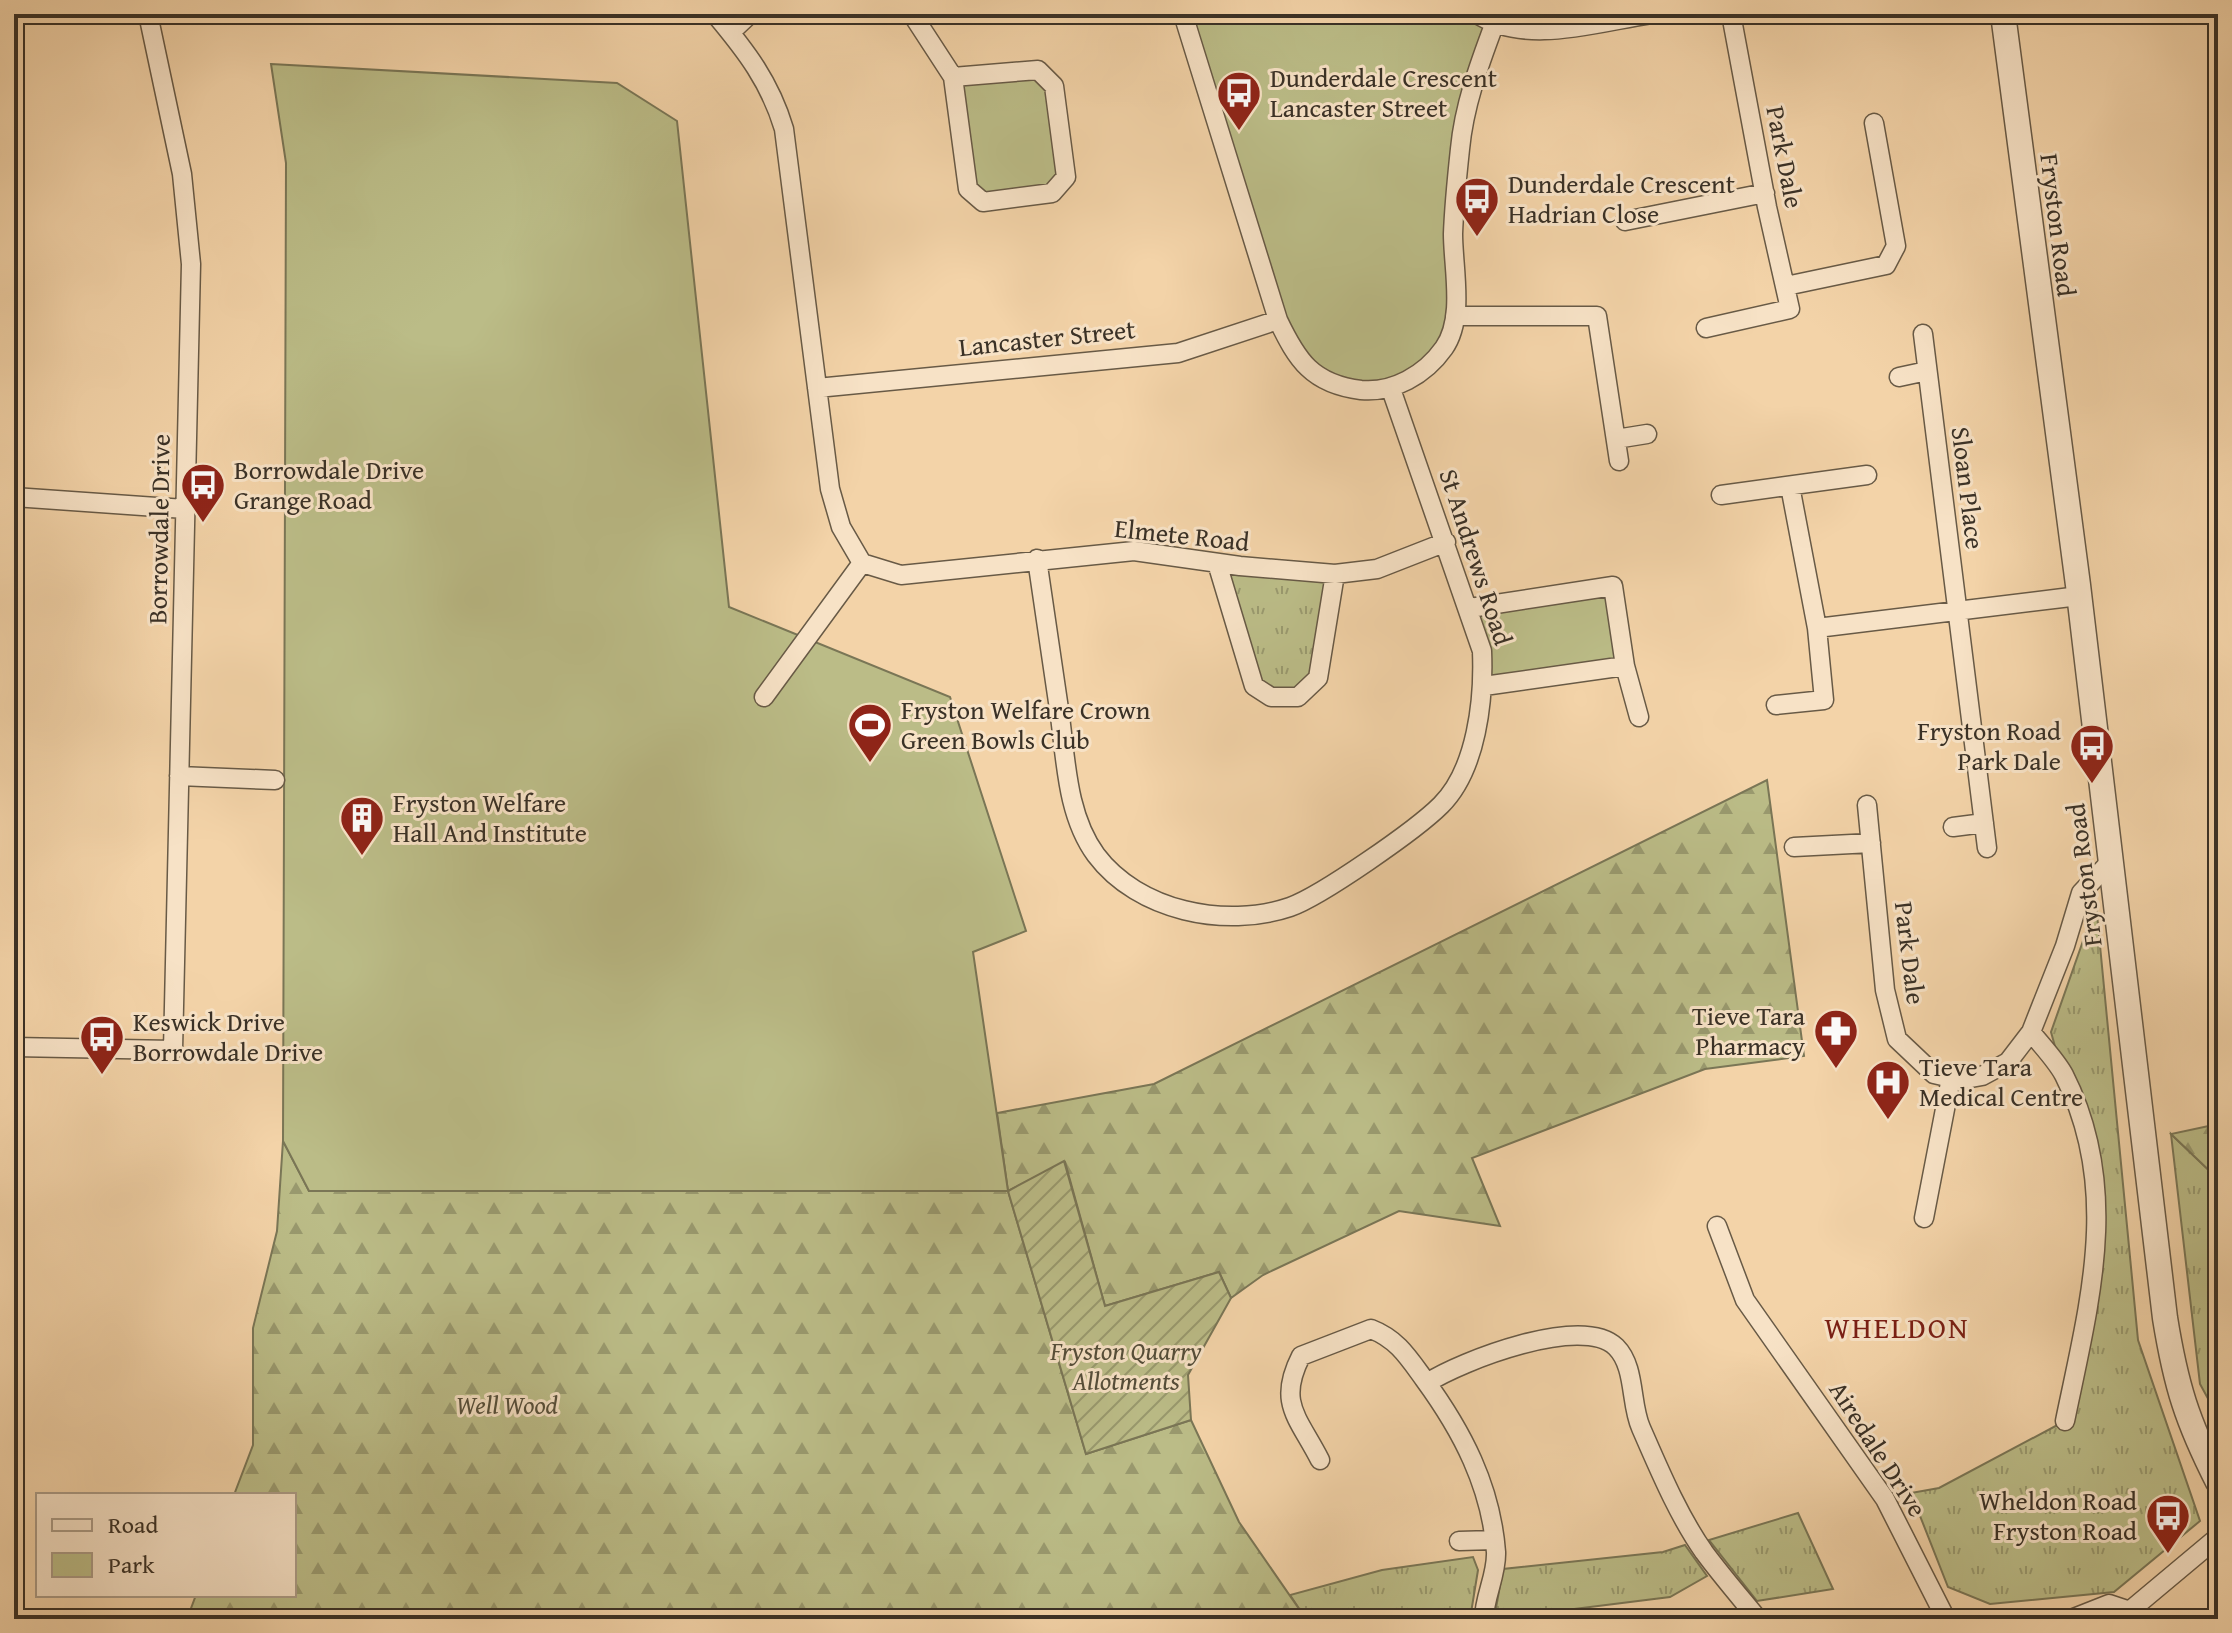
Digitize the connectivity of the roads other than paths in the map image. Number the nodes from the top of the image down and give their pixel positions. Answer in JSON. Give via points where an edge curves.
{"nodes":[{"id":1,"x":148,"y":14,"type":"edge"},
{"id":2,"x":715,"y":14,"type":"edge"},
{"id":3,"x":750,"y":14,"type":"edge"},
{"id":4,"x":912,"y":14,"type":"edge"},
{"id":5,"x":1183,"y":14,"type":"edge"},
{"id":6,"x":1477,"y":14,"type":"edge"},
{"id":7,"x":1651,"y":14,"type":"edge"},
{"id":8,"x":1731,"y":14,"type":"edge"},
{"id":9,"x":2003,"y":14,"type":"edge"},
{"id":10,"x":1494,"y":25,"type":"junction"},
{"id":11,"x":731,"y":32,"type":"junction"},
{"id":12,"x":953,"y":77,"type":"junction"},
{"id":13,"x":1874,"y":123,"type":"dead end"},
{"id":14,"x":1765,"y":193,"type":"junction"},
{"id":15,"x":1625,"y":221,"type":"dead end"},
{"id":16,"x":1786,"y":286,"type":"junction"},
{"id":17,"x":1455,"y":316,"type":"junction"},
{"id":18,"x":1278,"y":320,"type":"junction"},
{"id":19,"x":1706,"y":328,"type":"dead end"},
{"id":20,"x":1923,"y":334,"type":"dead end"},
{"id":21,"x":1927,"y":371,"type":"junction"},
{"id":22,"x":1899,"y":377,"type":"dead end"},
{"id":23,"x":817,"y":388,"type":"junction"},
{"id":24,"x":1391,"y":389,"type":"junction"},
{"id":25,"x":1647,"y":434,"type":"dead end"},
{"id":26,"x":1616,"y":439,"type":"junction"},
{"id":27,"x":1619,"y":461,"type":"dead end"},
{"id":28,"x":1867,"y":475,"type":"dead end"},
{"id":29,"x":1790,"y":486,"type":"junction"},
{"id":30,"x":1721,"y":495,"type":"dead end"},
{"id":31,"x":14,"y":497,"type":"edge"},
{"id":32,"x":185,"y":509,"type":"junction"},
{"id":33,"x":1446,"y":542,"type":"junction"},
{"id":34,"x":1037,"y":559,"type":"junction"},
{"id":35,"x":862,"y":563,"type":"junction"},
{"id":36,"x":1217,"y":563,"type":"junction"},
{"id":37,"x":1335,"y":574,"type":"junction"},
{"id":38,"x":2079,"y":596,"type":"junction"},
{"id":39,"x":1470,"y":608,"type":"junction"},
{"id":40,"x":1957,"y":612,"type":"junction"},
{"id":41,"x":1817,"y":628,"type":"junction"},
{"id":42,"x":1625,"y":666,"type":"junction"},
{"id":43,"x":1484,"y":686,"type":"junction"},
{"id":44,"x":764,"y":697,"type":"dead end"},
{"id":45,"x":1776,"y":705,"type":"dead end"},
{"id":46,"x":1639,"y":717,"type":"dead end"},
{"id":47,"x":179,"y":776,"type":"junction"},
{"id":48,"x":275,"y":780,"type":"dead end"},
{"id":49,"x":1867,"y":805,"type":"dead end"},
{"id":50,"x":1984,"y":823,"type":"junction"},
{"id":51,"x":1953,"y":827,"type":"dead end"},
{"id":52,"x":1871,"y":843,"type":"junction"},
{"id":53,"x":1794,"y":847,"type":"dead end"},
{"id":54,"x":1987,"y":848,"type":"dead end"},
{"id":55,"x":2111,"y":861,"type":"junction"},
{"id":56,"x":2031,"y":1032,"type":"junction"},
{"id":57,"x":14,"y":1047,"type":"edge"},
{"id":58,"x":1951,"y":1078,"type":"junction"},
{"id":59,"x":1924,"y":1218,"type":"dead end"},
{"id":60,"x":1717,"y":1226,"type":"dead end"},
{"id":61,"x":1427,"y":1383,"type":"junction"},
{"id":62,"x":2065,"y":1421,"type":"dead end"},
{"id":63,"x":1320,"y":1460,"type":"dead end"},
{"id":64,"x":2218,"y":1482,"type":"edge"},
{"id":65,"x":2218,"y":1537,"type":"edge"},
{"id":66,"x":1494,"y":1540,"type":"junction"},
{"id":67,"x":1459,"y":1541,"type":"dead end"},
{"id":68,"x":2125,"y":1615,"type":"edge"},
{"id":69,"x":1484,"y":1619,"type":"edge"},
{"id":70,"x":1758,"y":1619,"type":"edge"},
{"id":71,"x":1946,"y":1619,"type":"edge"},
{"id":72,"x":2071,"y":1619,"type":"edge"}],
"edges":[{"from":1,"to":32,"type":"street","name":"Borrowdale Drive","via":[[182,174],[191,264]]},
{"from":2,"to":11,"type":"street"},
{"from":3,"to":11,"type":"street"},
{"from":4,"to":12,"type":"street"},
{"from":5,"to":18,"type":"street"},
{"from":6,"to":10,"type":"street"},
{"from":7,"to":10,"type":"street","via":[[1553,29]]},
{"from":8,"to":14,"type":"street","name":"Park Dale"},
{"from":9,"to":38,"type":"street","name":"Fryston Road"},
{"from":10,"to":17,"type":"street","via":[[1474,79],[1460,145],[1453,233]]},
{"from":11,"to":23,"type":"street","via":[[755,60],[784,129]]},
{"from":12,"to":12,"type":"street","via":[[968,189],[983,202],[1052,193],[1066,177],[1054,86],[1038,70]]},
{"from":13,"to":16,"type":"street","via":[[1896,246],[1886,265]]},
{"from":14,"to":15,"type":"street"},
{"from":14,"to":16,"type":"street","name":"Park Dale"},
{"from":16,"to":19,"type":"street","name":"Park Dale","via":[[1790,309]]},
{"from":17,"to":24,"type":"street","via":[[1445,347],[1421,371]]},
{"from":17,"to":26,"type":"street","via":[[1597,316]]},
{"from":18,"to":23,"type":"street","name":"Lancaster Street","via":[[1178,353]]},
{"from":18,"to":24,"type":"street","via":[[1295,356],[1311,372],[1362,390]]},
{"from":20,"to":21,"type":"street","name":"Sloan Place"},
{"from":21,"to":22,"type":"street"},
{"from":21,"to":40,"type":"street","name":"Sloan Place"},
{"from":23,"to":35,"type":"street","via":[[830,489],[841,527]]},
{"from":24,"to":33,"type":"street","name":"St Andrews Road"},
{"from":25,"to":26,"type":"street"},
{"from":26,"to":27,"type":"street"},
{"from":28,"to":29,"type":"street"},
{"from":29,"to":30,"type":"street"},
{"from":29,"to":41,"type":"street"},
{"from":31,"to":32,"type":"street"},
{"from":32,"to":47,"type":"street","name":"Borrowdale Drive"},
{"from":33,"to":37,"type":"street","name":"Elmete Road","via":[[1377,569]]},
{"from":33,"to":39,"type":"street","name":"St Andrews Road"},
{"from":34,"to":35,"type":"street","name":"Elmete Road","via":[[901,575]]},
{"from":34,"to":36,"type":"street","name":"Elmete Road","via":[[1134,551]]},
{"from":34,"to":43,"type":"street","name":"St Andrews Road","via":[[1074,814],[1096,856],[1134,890],[1184,911],[1240,916],[1290,907],[1334,883],[1442,804],[1467,760]]},
{"from":35,"to":44,"type":"street"},
{"from":36,"to":37,"type":"street","name":"Elmete Road"},
{"from":36,"to":37,"type":"street","via":[[1254,686],[1271,697],[1298,697],[1318,678]]},
{"from":38,"to":40,"type":"street"},
{"from":38,"to":55,"type":"street","name":"Fryston Road"},
{"from":39,"to":42,"type":"street","via":[[1613,586]]},
{"from":39,"to":43,"type":"street","name":"St Andrews Road","via":[[1482,651]]},
{"from":40,"to":41,"type":"street"},
{"from":40,"to":50,"type":"street","name":"Sloan Place"},
{"from":41,"to":45,"type":"street","via":[[1824,700]]},
{"from":42,"to":43,"type":"street"},
{"from":42,"to":46,"type":"street"},
{"from":47,"to":48,"type":"street"},
{"from":47,"to":57,"type":"street","name":"Borrowdale Drive","via":[[173,1050]]},
{"from":49,"to":52,"type":"street","name":"Park Dale"},
{"from":50,"to":51,"type":"street"},
{"from":50,"to":54,"type":"street","name":"Sloan Place"},
{"from":52,"to":53,"type":"street"},
{"from":52,"to":58,"type":"street","name":"Park Dale","via":[[1885,990],[1897,1039],[1934,1074]]},
{"from":55,"to":56,"type":"street","via":[[2081,893]]},
{"from":55,"to":64,"type":"street","name":"Fryston Road","via":[[2174,1371],[2189,1425]]},
{"from":56,"to":58,"type":"street","via":[[2008,1062],[1982,1076]]},
{"from":56,"to":62,"type":"street","via":[[2063,1073],[2081,1116],[2097,1198],[2097,1264]]},
{"from":58,"to":59,"type":"street"},
{"from":60,"to":71,"type":"street","name":"Airedale Drive","via":[[1745,1300],[1885,1499]]},
{"from":61,"to":63,"type":"street","via":[[1391,1337],[1371,1329],[1301,1356],[1288,1381],[1291,1403]]},
{"from":61,"to":66,"type":"street","via":[[1458,1427],[1479,1473]]},
{"from":61,"to":70,"type":"street","via":[[1485,1354],[1526,1345],[1575,1336],[1616,1346],[1626,1360],[1639,1423],[1692,1532]]},
{"from":65,"to":68,"type":"street"},
{"from":66,"to":67,"type":"street"},
{"from":66,"to":69,"type":"street"},
{"from":68,"to":72,"type":"street","via":[[2109,1604]]}]}
